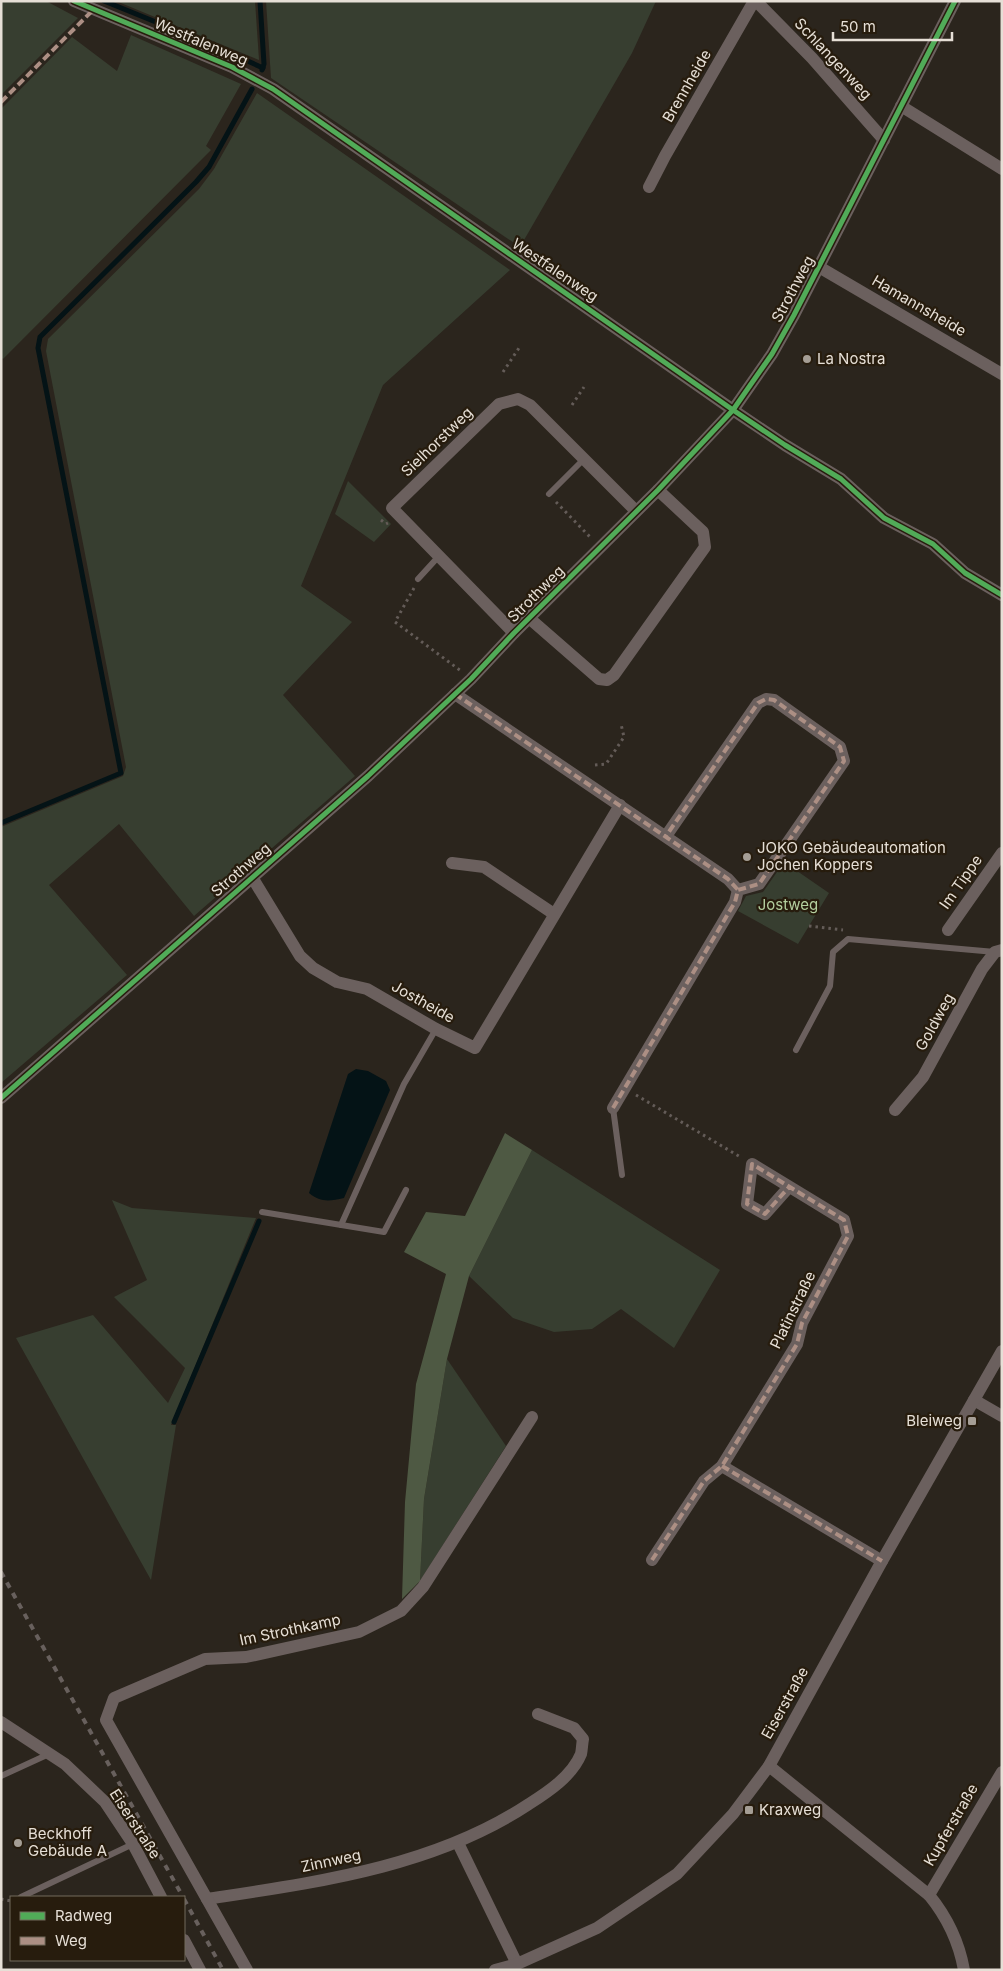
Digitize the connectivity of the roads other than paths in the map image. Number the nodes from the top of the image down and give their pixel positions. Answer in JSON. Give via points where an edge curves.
{"nodes":[{"id":1,"x":74,"y":1,"type":"edge"},
{"id":2,"x":755,"y":1,"type":"edge"},
{"id":3,"x":955,"y":1,"type":"edge"},
{"id":4,"x":901,"y":106,"type":"junction"},
{"id":5,"x":884,"y":140,"type":"junction"},
{"id":6,"x":1002,"y":169,"type":"edge"},
{"id":7,"x":649,"y":187,"type":"dead end"},
{"id":8,"x":819,"y":267,"type":"junction"},
{"id":9,"x":1002,"y":374,"type":"edge"},
{"id":10,"x":733,"y":410,"type":"junction"},
{"id":11,"x":584,"y":459,"type":"junction"},
{"id":12,"x":658,"y":490,"type":"junction"},
{"id":13,"x":548,"y":494,"type":"road end"},
{"id":14,"x":636,"y":511,"type":"junction"},
{"id":15,"x":439,"y":556,"type":"junction"},
{"id":16,"x":418,"y":579,"type":"road end"},
{"id":17,"x":1002,"y":595,"type":"edge"},
{"id":18,"x":530,"y":618,"type":"junction"},
{"id":19,"x":514,"y":634,"type":"junction"},
{"id":20,"x":455,"y":694,"type":"junction"},
{"id":21,"x":620,"y":805,"type":"junction"},
{"id":22,"x":666,"y":836,"type":"junction"},
{"id":23,"x":1002,"y":853,"type":"edge"},
{"id":24,"x":452,"y":863,"type":"dead end"},
{"id":25,"x":252,"y":877,"type":"junction"},
{"id":26,"x":738,"y":890,"type":"junction"},
{"id":27,"x":554,"y":914,"type":"junction"},
{"id":28,"x":948,"y":930,"type":"dead end"},
{"id":29,"x":998,"y":951,"type":"edge"},
{"id":30,"x":436,"y":1029,"type":"junction"},
{"id":31,"x":796,"y":1050,"type":"dead end"},
{"id":32,"x":1,"y":1098,"type":"edge"},
{"id":33,"x":613,"y":1108,"type":"joint"},
{"id":34,"x":895,"y":1110,"type":"dead end"},
{"id":35,"x":622,"y":1175,"type":"dead end"},
{"id":36,"x":789,"y":1187,"type":"junction"},
{"id":37,"x":406,"y":1190,"type":"dead end"},
{"id":38,"x":262,"y":1212,"type":"dead end"},
{"id":39,"x":341,"y":1224,"type":"junction"},
{"id":40,"x":1002,"y":1351,"type":"edge"},
{"id":41,"x":974,"y":1400,"type":"junction"},
{"id":42,"x":532,"y":1416,"type":"dead end"},
{"id":43,"x":1002,"y":1416,"type":"edge"},
{"id":44,"x":722,"y":1466,"type":"junction"},
{"id":45,"x":652,"y":1560,"type":"dead end"},
{"id":46,"x":882,"y":1561,"type":"junction"},
{"id":47,"x":538,"y":1714,"type":"dead end"},
{"id":48,"x":1,"y":1722,"type":"edge"},
{"id":49,"x":49,"y":1754,"type":"junction"},
{"id":50,"x":769,"y":1766,"type":"junction"},
{"id":51,"x":1002,"y":1772,"type":"edge"},
{"id":52,"x":1,"y":1776,"type":"edge"},
{"id":53,"x":458,"y":1842,"type":"junction"},
{"id":54,"x":133,"y":1844,"type":"junction"},
{"id":55,"x":23,"y":1896,"type":"edge"},
{"id":56,"x":160,"y":1896,"type":"edge"},
{"id":57,"x":929,"y":1896,"type":"junction"},
{"id":58,"x":208,"y":1899,"type":"junction"},
{"id":59,"x":185,"y":1942,"type":"edge"},
{"id":60,"x":517,"y":1964,"type":"junction"},
{"id":61,"x":200,"y":1970,"type":"edge"},
{"id":62,"x":247,"y":1970,"type":"edge"},
{"id":63,"x":495,"y":1970,"type":"edge"},
{"id":64,"x":964,"y":1970,"type":"edge"}],
"edges":[{"from":1,"to":10,"type":"street","name":"Westfalenweg","via":[[232,67],[274,89]]},
{"from":2,"to":5,"type":"street","name":"Schlangenweg","via":[[812,58]]},
{"from":2,"to":7,"type":"street","name":"Brennheide"},
{"from":3,"to":4,"type":"street","name":"Strothweg"},
{"from":4,"to":5,"type":"street","name":"Strothweg"},
{"from":4,"to":6,"type":"street"},
{"from":5,"to":8,"type":"street","name":"Strothweg"},
{"from":8,"to":9,"type":"street","name":"Hamannsheide"},
{"from":8,"to":10,"type":"street","name":"Strothweg","via":[[772,354]]},
{"from":10,"to":12,"type":"street","name":"Strothweg"},
{"from":10,"to":17,"type":"street","name":"Westfalenweg","via":[[842,479],[884,518],[933,544],[965,573]]},
{"from":11,"to":13,"type":"lane"},
{"from":11,"to":14,"type":"street","name":"Sielhorstweg"},
{"from":11,"to":15,"type":"street","name":"Sielhorstweg","via":[[530,405],[518,399],[499,404],[392,508]]},
{"from":12,"to":14,"type":"street","name":"Strothweg"},
{"from":12,"to":18,"type":"street","name":"Strothweg","via":[[703,532],[705,547],[614,675],[607,680],[598,679]]},
{"from":14,"to":18,"type":"street","name":"Strothweg"},
{"from":15,"to":16,"type":"lane"},
{"from":15,"to":19,"type":"street","name":"Sielhorstweg"},
{"from":18,"to":19,"type":"street","name":"Strothweg"},
{"from":19,"to":20,"type":"street","name":"Strothweg"},
{"from":20,"to":21,"type":"street"},
{"from":20,"to":25,"type":"street","name":"Strothweg","via":[[368,776]]},
{"from":21,"to":22,"type":"street"},
{"from":21,"to":27,"type":"street","name":"Jostheide"},
{"from":22,"to":26,"type":"street","via":[[728,878]]},
{"from":22,"to":26,"type":"street","via":[[758,703],[774,700],[840,747],[844,761],[759,884]]},
{"from":23,"to":28,"type":"street","name":"Im Tippe"},
{"from":24,"to":27,"type":"street","via":[[484,867]]},
{"from":25,"to":30,"type":"street","name":"Jostheide","via":[[300,956],[313,968],[337,982],[367,989]]},
{"from":25,"to":32,"type":"street","name":"Strothweg"},
{"from":26,"to":33,"type":"street","via":[[735,902]]},
{"from":27,"to":30,"type":"street","name":"Jostheide","via":[[475,1048]]},
{"from":29,"to":31,"type":"lane","via":[[848,939],[833,952],[830,986]]},
{"from":29,"to":34,"type":"street","name":"Goldweg","via":[[982,969],[923,1077]]},
{"from":30,"to":39,"type":"lane","via":[[404,1084]]},
{"from":33,"to":35,"type":"lane"},
{"from":36,"to":36,"type":"street","name":"Platinstraße","via":[[752,1164],[747,1204],[765,1214]]},
{"from":36,"to":44,"type":"street","name":"Platinstraße","via":[[844,1220],[848,1236],[802,1323],[797,1344]]},
{"from":37,"to":39,"type":"lane","via":[[384,1232]]},
{"from":38,"to":39,"type":"lane"},
{"from":40,"to":41,"type":"street","name":"Eiserstraße"},
{"from":41,"to":43,"type":"street"},
{"from":41,"to":46,"type":"street","name":"Eiserstraße"},
{"from":42,"to":58,"type":"street","name":"Im Strothkamp","via":[[423,1587],[401,1611],[359,1632],[246,1657],[205,1658],[114,1698],[106,1720]]},
{"from":44,"to":45,"type":"street","name":"Platinstraße","via":[[704,1481]]},
{"from":44,"to":46,"type":"street"},
{"from":46,"to":50,"type":"street","name":"Eiserstraße"},
{"from":47,"to":53,"type":"street","name":"Zinnweg","via":[[574,1728],[583,1739],[581,1754],[558,1784],[536,1800]]},
{"from":48,"to":49,"type":"street","name":"Eiserstraße"},
{"from":49,"to":52,"type":"lane"},
{"from":49,"to":54,"type":"street","name":"Eiserstraße","via":[[65,1764],[105,1802]]},
{"from":50,"to":57,"type":"street"},
{"from":50,"to":60,"type":"street","name":"Eiserstraße","via":[[733,1814],[677,1874],[597,1928]]},
{"from":51,"to":57,"type":"street","name":"Kupferstraße"},
{"from":53,"to":58,"type":"street","name":"Zinnweg","via":[[326,1881]]},
{"from":53,"to":60,"type":"street"},
{"from":54,"to":55,"type":"lane"},
{"from":54,"to":56,"type":"street","name":"Eiserstraße"},
{"from":57,"to":64,"type":"street","via":[[942,1912],[955,1939]]},
{"from":58,"to":62,"type":"street","name":"Im Strothkamp"},
{"from":59,"to":61,"type":"street"},
{"from":60,"to":63,"type":"street","name":"Eiserstraße"}]}
